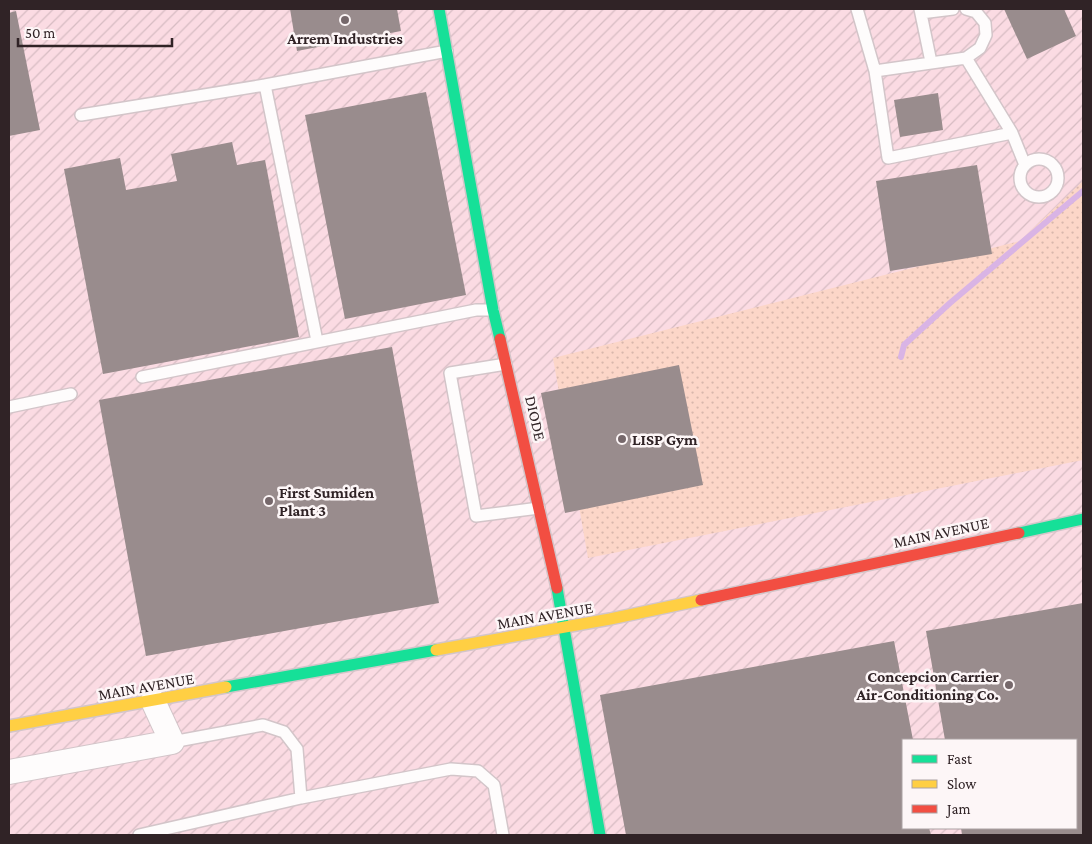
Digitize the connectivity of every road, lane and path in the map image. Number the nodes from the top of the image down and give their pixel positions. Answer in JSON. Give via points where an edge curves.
{"nodes":[{"id":1,"x":439,"y":9,"type":"edge"},
{"id":2,"x":857,"y":9,"type":"edge"},
{"id":3,"x":954,"y":9,"type":"edge"},
{"id":4,"x":966,"y":9,"type":"edge"},
{"id":5,"x":920,"y":11,"type":"edge"},
{"id":6,"x":447,"y":51,"type":"junction"},
{"id":7,"x":966,"y":58,"type":"junction"},
{"id":8,"x":931,"y":62,"type":"junction"},
{"id":9,"x":875,"y":71,"type":"junction"},
{"id":10,"x":265,"y":85,"type":"junction"},
{"id":11,"x":80,"y":116,"type":"dead end"},
{"id":12,"x":1012,"y":133,"type":"junction"},
{"id":13,"x":1025,"y":164,"type":"dead end"},
{"id":14,"x":493,"y":310,"type":"junction"},
{"id":15,"x":317,"y":341,"type":"junction"},
{"id":16,"x":506,"y":364,"type":"junction"},
{"id":17,"x":142,"y":377,"type":"dead end"},
{"id":18,"x":71,"y":394,"type":"dead end"},
{"id":19,"x":9,"y":406,"type":"edge"},
{"id":20,"x":540,"y":508,"type":"junction"},
{"id":21,"x":1083,"y":519,"type":"edge"},
{"id":22,"x":564,"y":628,"type":"junction"},
{"id":23,"x":153,"y":701,"type":"junction"},
{"id":24,"x":9,"y":726,"type":"edge"},
{"id":25,"x":172,"y":742,"type":"junction"},
{"id":26,"x":9,"y":772,"type":"edge"},
{"id":27,"x":301,"y":798,"type":"junction"},
{"id":28,"x":138,"y":835,"type":"edge"},
{"id":29,"x":503,"y":835,"type":"edge"},
{"id":30,"x":600,"y":835,"type":"edge"}],
"edges":[{"from":1,"to":6,"type":"street","name":"DIODE"},
{"from":2,"to":9,"type":"lane"},
{"from":3,"to":5,"type":"lane"},
{"from":4,"to":7,"type":"lane","via":[[976,12],[985,23],[986,35],[980,48]]},
{"from":5,"to":8,"type":"lane"},
{"from":6,"to":10,"type":"lane"},
{"from":6,"to":14,"type":"street","name":"DIODE"},
{"from":7,"to":8,"type":"lane"},
{"from":7,"to":12,"type":"lane"},
{"from":8,"to":9,"type":"lane"},
{"from":9,"to":12,"type":"lane","via":[[888,158]]},
{"from":10,"to":11,"type":"lane"},
{"from":10,"to":15,"type":"lane"},
{"from":12,"to":13,"type":"lane"},
{"from":14,"to":15,"type":"lane","via":[[476,310]]},
{"from":14,"to":16,"type":"street","name":"DIODE"},
{"from":15,"to":17,"type":"lane"},
{"from":16,"to":20,"type":"street","name":"DIODE"},
{"from":16,"to":20,"type":"lane","via":[[450,373],[476,516]]},
{"from":18,"to":19,"type":"lane"},
{"from":20,"to":22,"type":"street","name":"DIODE"},
{"from":21,"to":22,"type":"street","name":"MAIN AVENUE"},
{"from":22,"to":23,"type":"street","name":"MAIN AVENUE"},
{"from":22,"to":30,"type":"street","name":"DIODE"},
{"from":23,"to":24,"type":"street","name":"MAIN AVENUE"},
{"from":23,"to":25,"type":"street"},
{"from":25,"to":26,"type":"street"},
{"from":25,"to":27,"type":"lane","via":[[263,725],[284,732],[297,749]]},
{"from":27,"to":28,"type":"lane"},
{"from":27,"to":29,"type":"lane","via":[[451,769],[478,771],[494,785]]}]}
